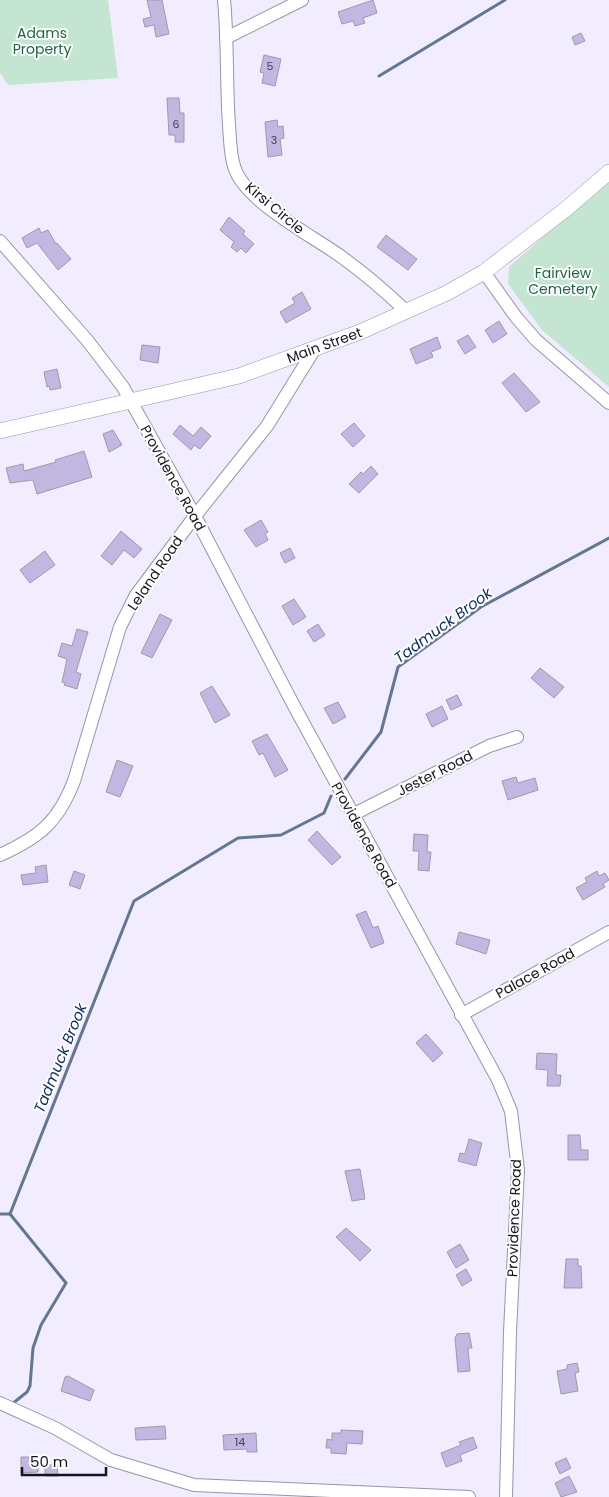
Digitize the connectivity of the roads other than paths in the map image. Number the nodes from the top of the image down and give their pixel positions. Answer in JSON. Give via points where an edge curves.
{"nodes":[{"id":1,"x":224,"y":0,"type":"edge"},
{"id":2,"x":302,"y":0,"type":"edge"},
{"id":3,"x":226,"y":38,"type":"junction"},
{"id":4,"x":609,"y":172,"type":"edge"},
{"id":5,"x":0,"y":241,"type":"edge"},
{"id":6,"x":484,"y":272,"type":"junction"},
{"id":7,"x":406,"y":311,"type":"junction"},
{"id":8,"x":314,"y":350,"type":"junction"},
{"id":9,"x":130,"y":400,"type":"junction"},
{"id":10,"x":609,"y":403,"type":"edge"},
{"id":11,"x":0,"y":430,"type":"edge"},
{"id":12,"x":195,"y":516,"type":"junction"},
{"id":13,"x":517,"y":737,"type":"dead end"},
{"id":14,"x":354,"y":814,"type":"junction"},
{"id":15,"x":0,"y":855,"type":"edge"},
{"id":16,"x":609,"y":932,"type":"edge"},
{"id":17,"x":462,"y":1015,"type":"junction"},
{"id":18,"x":0,"y":1403,"type":"edge"},
{"id":19,"x":469,"y":1497,"type":"edge"},
{"id":20,"x":506,"y":1497,"type":"edge"}],
"edges":[{"from":1,"to":3,"type":"street","name":"Kirsi Circle"},
{"from":2,"to":3,"type":"street"},
{"from":3,"to":7,"type":"street","name":"Kirsi Circle","via":[[231,154],[236,173],[252,193],[294,227],[341,256]]},
{"from":4,"to":6,"type":"main road","name":"Main Street"},
{"from":5,"to":9,"type":"street","name":"Providence Road","via":[[87,340]]},
{"from":6,"to":7,"type":"main road","name":"Main Street"},
{"from":6,"to":10,"type":"street","via":[[536,340]]},
{"from":7,"to":8,"type":"main road","name":"Main Street"},
{"from":8,"to":9,"type":"main road","name":"Main Street","via":[[239,376]]},
{"from":8,"to":12,"type":"street","name":"Leland Road","via":[[267,426]]},
{"from":9,"to":11,"type":"main road","name":"Main Street"},
{"from":9,"to":12,"type":"street","name":"Providence Road"},
{"from":12,"to":14,"type":"street","name":"Providence Road"},
{"from":12,"to":15,"type":"street","name":"Leland Road","via":[[136,595],[120,628],[65,805],[38,834]]},
{"from":13,"to":14,"type":"street","name":"Jester Road","via":[[488,746]]},
{"from":14,"to":17,"type":"street","name":"Providence Road"},
{"from":16,"to":17,"type":"street","name":"Palace Road"},
{"from":17,"to":20,"type":"street","name":"Providence Road","via":[[508,1103],[517,1147]]},
{"from":18,"to":19,"type":"street","via":[[55,1428],[111,1460],[194,1485]]}]}
